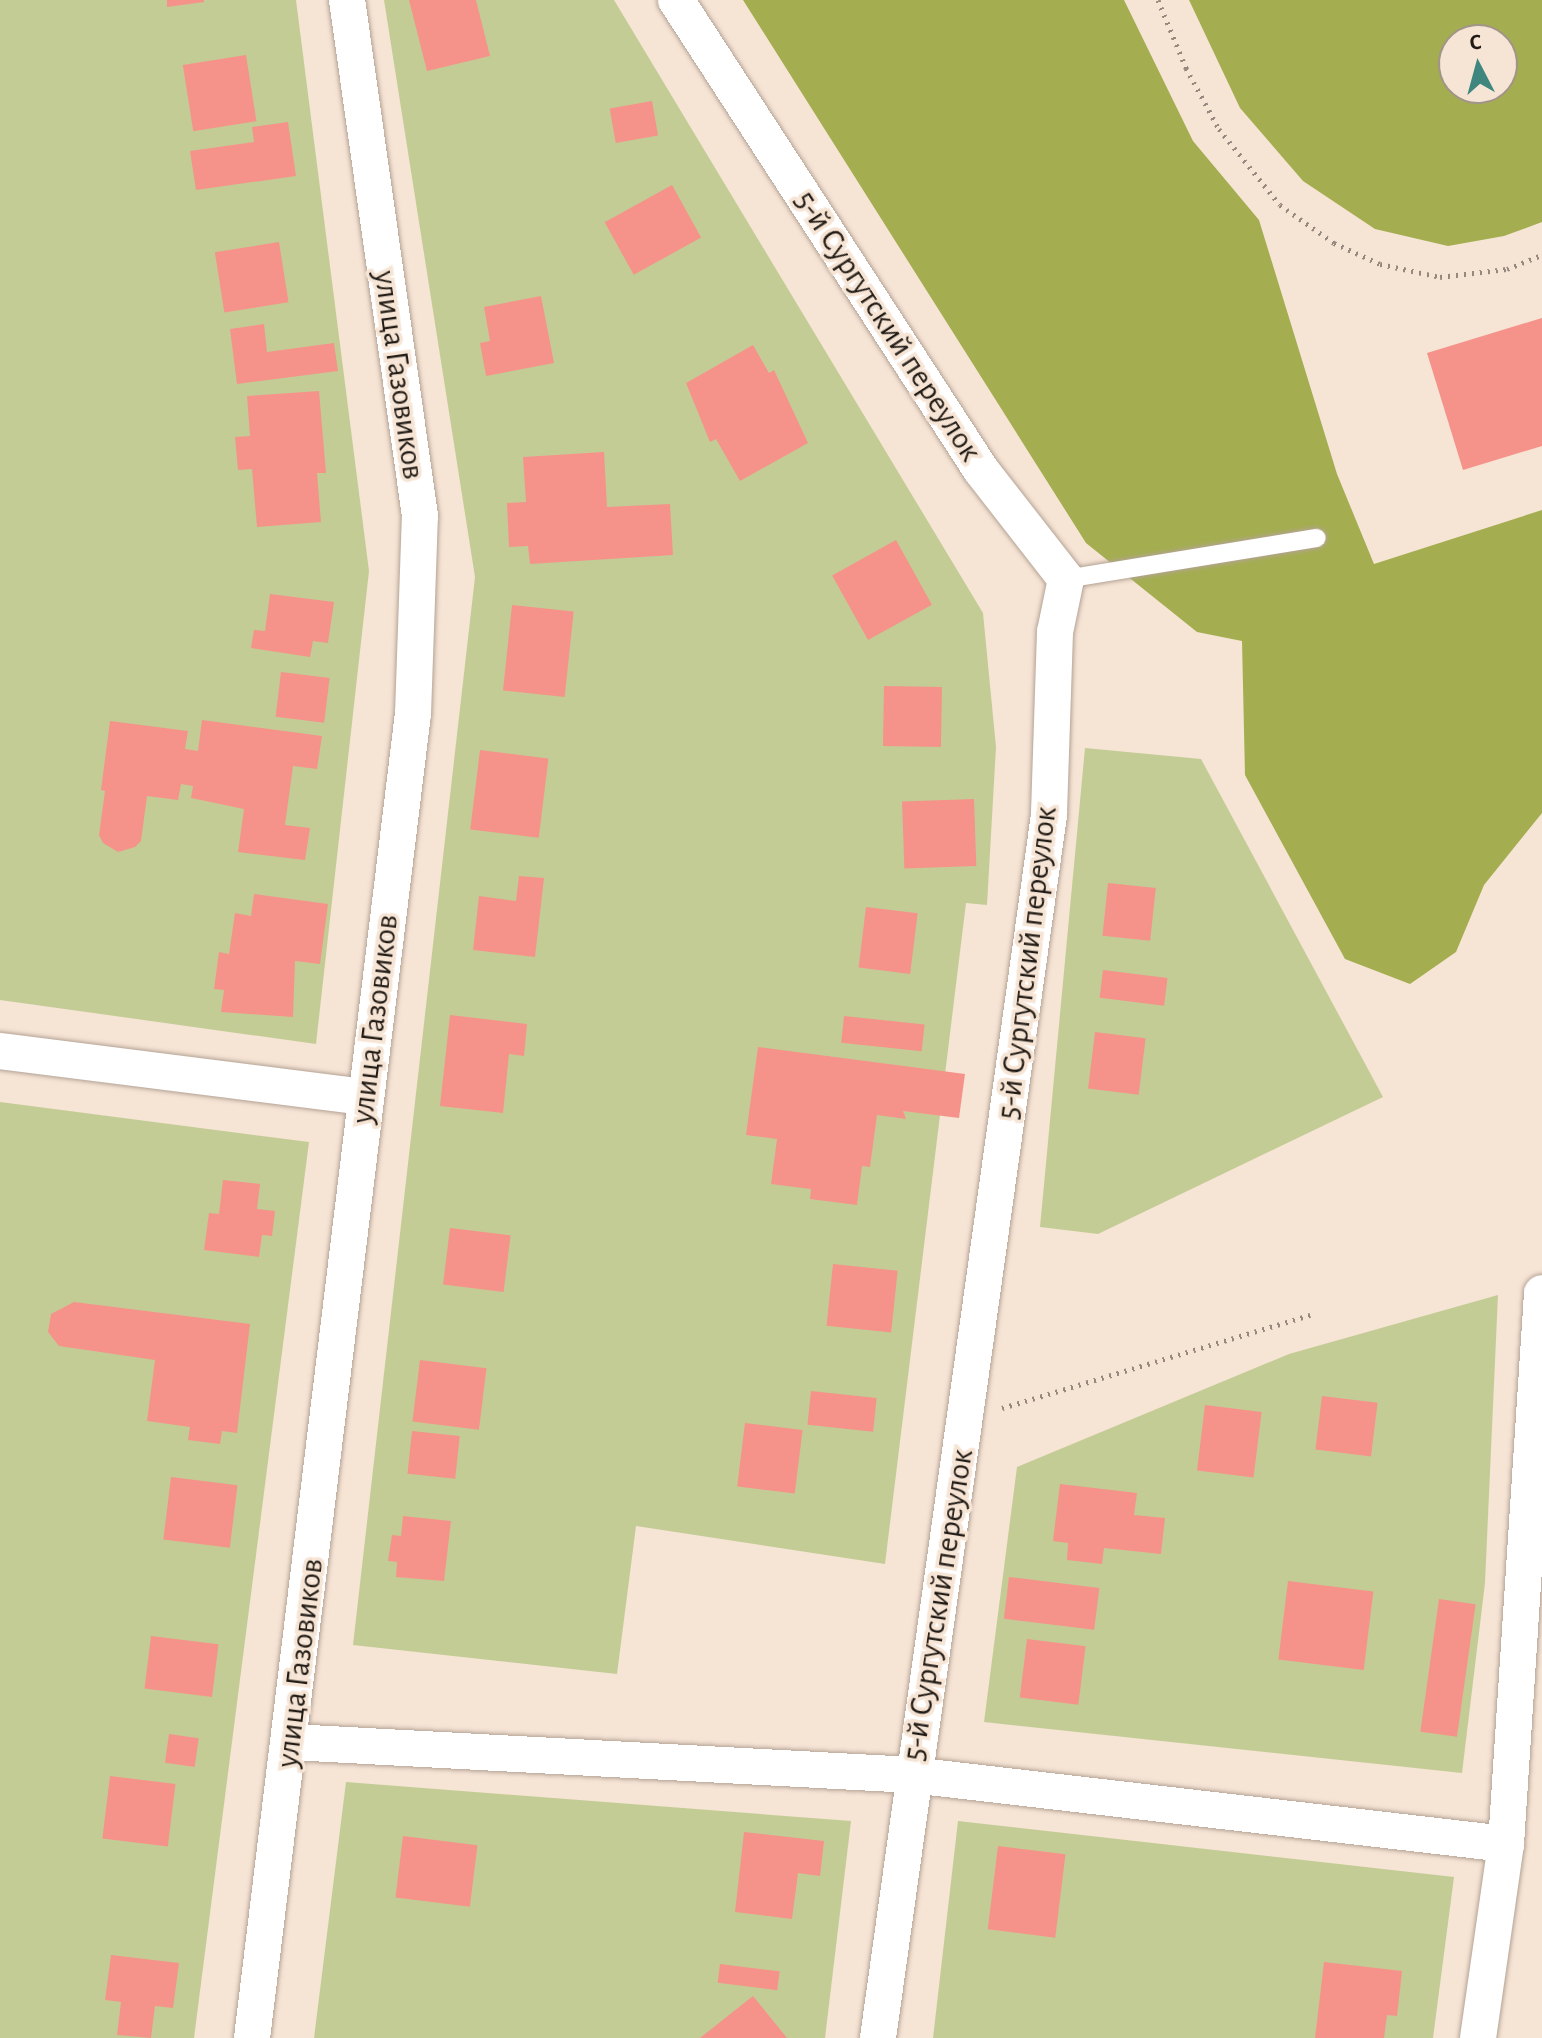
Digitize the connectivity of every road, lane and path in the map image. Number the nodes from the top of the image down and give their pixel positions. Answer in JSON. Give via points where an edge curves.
{"nodes":[{"id":1,"x":347,"y":0,"type":"edge"},
{"id":2,"x":676,"y":0,"type":"edge"},
{"id":3,"x":1158,"y":0,"type":"edge"},
{"id":4,"x":1542,"y":255,"type":"edge"},
{"id":5,"x":1317,"y":538,"type":"dead end"},
{"id":6,"x":1066,"y":579,"type":"junction"},
{"id":7,"x":0,"y":1051,"type":"edge"},
{"id":8,"x":365,"y":1097,"type":"junction"},
{"id":9,"x":1542,"y":1293,"type":"edge"},
{"id":10,"x":1310,"y":1315,"type":"dead end"},
{"id":11,"x":966,"y":1419,"type":"junction"},
{"id":12,"x":291,"y":1742,"type":"junction"},
{"id":13,"x":912,"y":1775,"type":"junction"},
{"id":14,"x":1506,"y":1844,"type":"junction"},
{"id":15,"x":252,"y":2038,"type":"edge"},
{"id":16,"x":878,"y":2038,"type":"edge"},
{"id":17,"x":1478,"y":2038,"type":"edge"}],
"edges":[{"from":1,"to":8,"type":"street","name":"улица Газовиков","via":[[420,516],[413,714]]},
{"from":2,"to":6,"type":"street","name":"5-й Сургутский переулок","via":[[981,470]]},
{"from":3,"to":4,"type":"path","via":[[1219,129],[1280,205],[1334,243],[1380,264],[1440,277],[1507,269]]},
{"from":5,"to":6,"type":"lane"},
{"from":6,"to":11,"type":"street","name":"5-й Сургутский переулок","via":[[1055,632],[1049,815]]},
{"from":7,"to":8,"type":"street"},
{"from":8,"to":12,"type":"street","name":"улица Газовиков"},
{"from":9,"to":14,"type":"street"},
{"from":10,"to":11,"type":"path"},
{"from":11,"to":13,"type":"street","name":"5-й Сургутский переулок"},
{"from":12,"to":13,"type":"street"},
{"from":12,"to":15,"type":"street","name":"улица Газовиков"},
{"from":13,"to":14,"type":"street"},
{"from":13,"to":16,"type":"street","name":"5-й Сургутский переулок"},
{"from":14,"to":17,"type":"street"}]}
